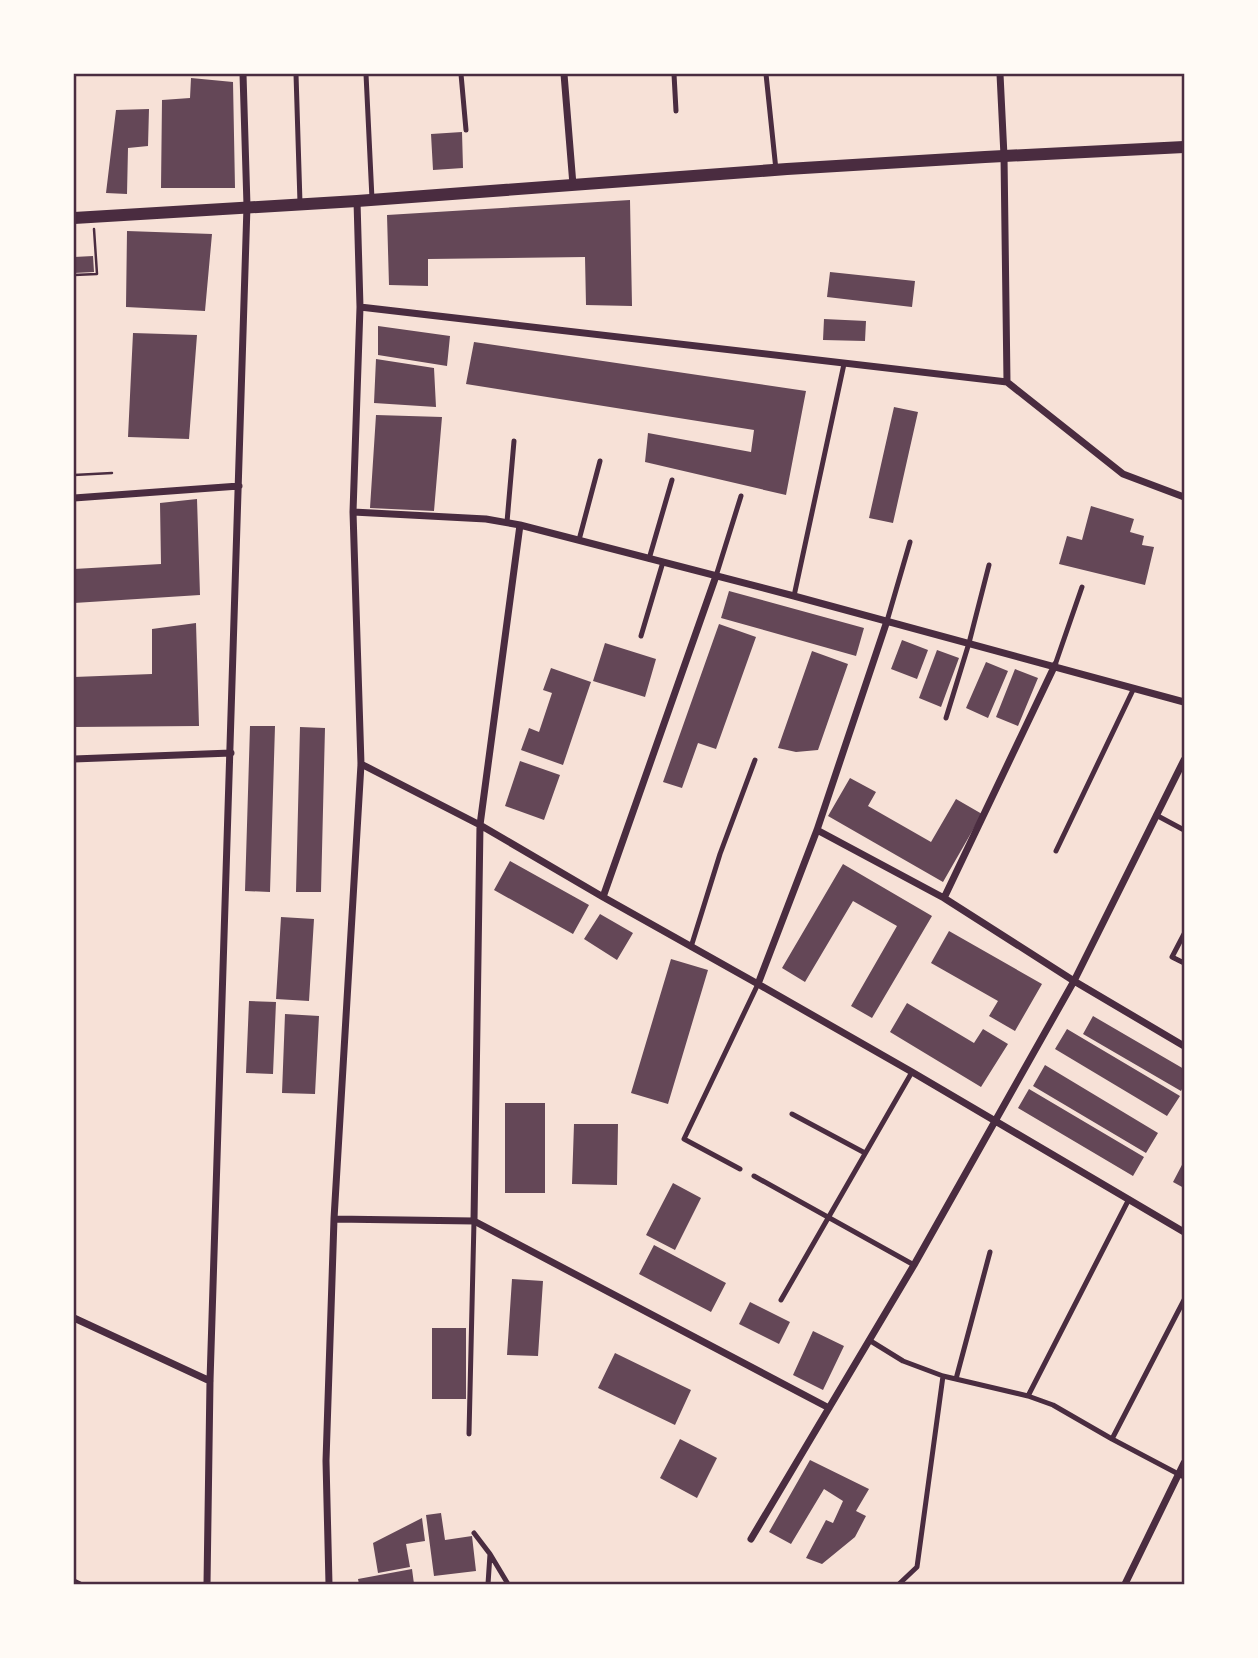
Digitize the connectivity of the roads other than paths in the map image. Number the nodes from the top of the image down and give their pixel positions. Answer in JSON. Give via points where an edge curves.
{"nodes":[{"id":1,"x":243,"y":74,"type":"edge"},
{"id":2,"x":296,"y":74,"type":"edge"},
{"id":3,"x":366,"y":74,"type":"edge"},
{"id":4,"x":461,"y":74,"type":"edge"},
{"id":5,"x":564,"y":74,"type":"edge"},
{"id":6,"x":674,"y":74,"type":"edge"},
{"id":7,"x":766,"y":74,"type":"edge"},
{"id":8,"x":1000,"y":74,"type":"edge"},
{"id":9,"x":677,"y":111,"type":"dead end"},
{"id":10,"x":466,"y":130,"type":"dead end"},
{"id":11,"x":1185,"y":147,"type":"edge"},
{"id":12,"x":1004,"y":156,"type":"junction"},
{"id":13,"x":776,"y":170,"type":"junction"},
{"id":14,"x":573,"y":185,"type":"junction"},
{"id":15,"x":372,"y":199,"type":"junction"},
{"id":16,"x":357,"y":201,"type":"junction"},
{"id":17,"x":300,"y":203,"type":"junction"},
{"id":18,"x":247,"y":206,"type":"junction"},
{"id":19,"x":74,"y":218,"type":"edge"},
{"id":20,"x":360,"y":307,"type":"junction"},
{"id":21,"x":844,"y":364,"type":"junction"},
{"id":22,"x":1007,"y":383,"type":"junction"},
{"id":23,"x":514,"y":441,"type":"dead end"},
{"id":24,"x":600,"y":461,"type":"dead end"},
{"id":25,"x":672,"y":480,"type":"dead end"},
{"id":26,"x":239,"y":486,"type":"junction"},
{"id":27,"x":741,"y":496,"type":"dead end"},
{"id":28,"x":1185,"y":497,"type":"edge"},
{"id":29,"x":74,"y":498,"type":"edge"},
{"id":30,"x":354,"y":512,"type":"junction"},
{"id":31,"x":507,"y":523,"type":"junction"},
{"id":32,"x":520,"y":525,"type":"junction"},
{"id":33,"x":579,"y":540,"type":"junction"},
{"id":34,"x":910,"y":542,"type":"dead end"},
{"id":35,"x":649,"y":559,"type":"junction"},
{"id":36,"x":663,"y":562,"type":"junction"},
{"id":37,"x":989,"y":565,"type":"dead end"},
{"id":38,"x":716,"y":576,"type":"junction"},
{"id":39,"x":1082,"y":587,"type":"dead end"},
{"id":40,"x":794,"y":596,"type":"junction"},
{"id":41,"x":887,"y":621,"type":"junction"},
{"id":42,"x":641,"y":636,"type":"dead end"},
{"id":43,"x":969,"y":643,"type":"junction"},
{"id":44,"x":1055,"y":665,"type":"junction"},
{"id":45,"x":1134,"y":688,"type":"junction"},
{"id":46,"x":1185,"y":702,"type":"edge"},
{"id":47,"x":946,"y":718,"type":"dead end"},
{"id":48,"x":231,"y":753,"type":"junction"},
{"id":49,"x":74,"y":759,"type":"edge"},
{"id":50,"x":755,"y":760,"type":"dead end"},
{"id":51,"x":1185,"y":760,"type":"edge"},
{"id":52,"x":361,"y":764,"type":"junction"},
{"id":53,"x":1156,"y":815,"type":"junction"},
{"id":54,"x":480,"y":825,"type":"junction"},
{"id":55,"x":817,"y":830,"type":"junction"},
{"id":56,"x":1185,"y":830,"type":"edge"},
{"id":57,"x":1056,"y":851,"type":"dead end"},
{"id":58,"x":603,"y":897,"type":"junction"},
{"id":59,"x":944,"y":898,"type":"junction"},
{"id":60,"x":1185,"y":934,"type":"edge"},
{"id":61,"x":691,"y":947,"type":"junction"},
{"id":62,"x":1185,"y":963,"type":"edge"},
{"id":63,"x":1074,"y":981,"type":"junction"},
{"id":64,"x":758,"y":984,"type":"junction"},
{"id":65,"x":1185,"y":1046,"type":"edge"},
{"id":66,"x":912,"y":1072,"type":"junction"},
{"id":67,"x":792,"y":1114,"type":"dead end"},
{"id":68,"x":996,"y":1121,"type":"junction"},
{"id":69,"x":865,"y":1153,"type":"junction"},
{"id":70,"x":740,"y":1169,"type":"dead end"},
{"id":71,"x":754,"y":1177,"type":"dead end"},
{"id":72,"x":1129,"y":1199,"type":"junction"},
{"id":73,"x":829,"y":1216,"type":"junction"},
{"id":74,"x":334,"y":1219,"type":"junction"},
{"id":75,"x":474,"y":1221,"type":"junction"},
{"id":76,"x":1185,"y":1232,"type":"edge"},
{"id":77,"x":990,"y":1252,"type":"dead end"},
{"id":78,"x":914,"y":1265,"type":"junction"},
{"id":79,"x":781,"y":1300,"type":"dead end"},
{"id":80,"x":1185,"y":1300,"type":"edge"},
{"id":81,"x":74,"y":1318,"type":"edge"},
{"id":82,"x":869,"y":1340,"type":"junction"},
{"id":83,"x":943,"y":1376,"type":"junction"},
{"id":84,"x":956,"y":1379,"type":"junction"},
{"id":85,"x":210,"y":1381,"type":"junction"},
{"id":86,"x":1028,"y":1396,"type":"junction"},
{"id":87,"x":829,"y":1408,"type":"junction"},
{"id":88,"x":469,"y":1434,"type":"dead end"},
{"id":89,"x":1112,"y":1439,"type":"junction"},
{"id":90,"x":1185,"y":1463,"type":"edge"},
{"id":91,"x":1182,"y":1476,"type":"edge"},
{"id":92,"x":474,"y":1532,"type":"dead end"},
{"id":93,"x":751,"y":1539,"type":"dead end"},
{"id":94,"x":490,"y":1554,"type":"junction"},
{"id":95,"x":74,"y":1581,"type":"edge"},
{"id":96,"x":80,"y":1584,"type":"edge"},
{"id":97,"x":206,"y":1584,"type":"edge"},
{"id":98,"x":329,"y":1584,"type":"edge"},
{"id":99,"x":488,"y":1584,"type":"edge"},
{"id":100,"x":508,"y":1584,"type":"edge"},
{"id":101,"x":899,"y":1584,"type":"edge"},
{"id":102,"x":1125,"y":1584,"type":"edge"}],
"edges":[{"from":1,"to":18,"type":"street"},
{"from":2,"to":17,"type":"lane"},
{"from":3,"to":15,"type":"lane"},
{"from":4,"to":10,"type":"lane"},
{"from":5,"to":14,"type":"street"},
{"from":6,"to":9,"type":"lane"},
{"from":7,"to":13,"type":"lane"},
{"from":8,"to":12,"type":"street"},
{"from":11,"to":12,"type":"street"},
{"from":12,"to":13,"type":"street"},
{"from":12,"to":22,"type":"street"},
{"from":13,"to":14,"type":"street"},
{"from":14,"to":15,"type":"street"},
{"from":15,"to":16,"type":"street"},
{"from":16,"to":17,"type":"street"},
{"from":16,"to":20,"type":"street"},
{"from":17,"to":18,"type":"street"},
{"from":18,"to":19,"type":"street"},
{"from":18,"to":26,"type":"street"},
{"from":20,"to":21,"type":"street"},
{"from":20,"to":30,"type":"street"},
{"from":21,"to":22,"type":"street"},
{"from":21,"to":40,"type":"lane"},
{"from":22,"to":28,"type":"street","via":[[1123,474]]},
{"from":23,"to":31,"type":"lane"},
{"from":24,"to":33,"type":"lane"},
{"from":25,"to":35,"type":"lane"},
{"from":26,"to":29,"type":"street"},
{"from":26,"to":48,"type":"street"},
{"from":27,"to":38,"type":"lane"},
{"from":30,"to":31,"type":"street"},
{"from":30,"to":52,"type":"street"},
{"from":31,"to":32,"type":"street"},
{"from":32,"to":33,"type":"street"},
{"from":32,"to":54,"type":"street"},
{"from":33,"to":35,"type":"street"},
{"from":34,"to":41,"type":"lane"},
{"from":35,"to":36,"type":"street"},
{"from":36,"to":38,"type":"street"},
{"from":36,"to":42,"type":"lane"},
{"from":37,"to":43,"type":"lane"},
{"from":38,"to":40,"type":"street"},
{"from":38,"to":58,"type":"street"},
{"from":39,"to":44,"type":"lane"},
{"from":40,"to":41,"type":"street"},
{"from":41,"to":43,"type":"street"},
{"from":41,"to":55,"type":"street"},
{"from":43,"to":44,"type":"street"},
{"from":43,"to":47,"type":"lane"},
{"from":44,"to":45,"type":"street"},
{"from":44,"to":59,"type":"street"},
{"from":45,"to":46,"type":"street"},
{"from":45,"to":57,"type":"lane"},
{"from":48,"to":49,"type":"street"},
{"from":48,"to":85,"type":"street"},
{"from":50,"to":61,"type":"lane"},
{"from":51,"to":53,"type":"street"},
{"from":52,"to":54,"type":"street"},
{"from":52,"to":74,"type":"street"},
{"from":53,"to":56,"type":"lane"},
{"from":53,"to":63,"type":"street"},
{"from":54,"to":58,"type":"street"},
{"from":54,"to":75,"type":"street"},
{"from":55,"to":59,"type":"street"},
{"from":55,"to":64,"type":"street"},
{"from":58,"to":61,"type":"street"},
{"from":59,"to":63,"type":"street"},
{"from":60,"to":62,"type":"lane","via":[[1172,957]]},
{"from":61,"to":64,"type":"street"},
{"from":63,"to":65,"type":"street"},
{"from":63,"to":68,"type":"street"},
{"from":64,"to":66,"type":"street"},
{"from":64,"to":70,"type":"lane","via":[[684,1139]]},
{"from":66,"to":68,"type":"street"},
{"from":66,"to":69,"type":"lane"},
{"from":67,"to":69,"type":"lane"},
{"from":68,"to":72,"type":"street"},
{"from":68,"to":78,"type":"street"},
{"from":69,"to":73,"type":"lane"},
{"from":71,"to":73,"type":"lane"},
{"from":72,"to":76,"type":"street"},
{"from":72,"to":86,"type":"lane"},
{"from":73,"to":78,"type":"lane"},
{"from":73,"to":79,"type":"lane"},
{"from":74,"to":75,"type":"street"},
{"from":74,"to":98,"type":"street","via":[[326,1461]]},
{"from":75,"to":87,"type":"street"},
{"from":75,"to":88,"type":"lane"},
{"from":77,"to":84,"type":"lane"},
{"from":78,"to":82,"type":"street"},
{"from":80,"to":89,"type":"lane"},
{"from":81,"to":85,"type":"street"},
{"from":82,"to":83,"type":"lane","via":[[903,1361]]},
{"from":82,"to":87,"type":"street"},
{"from":83,"to":84,"type":"lane"},
{"from":83,"to":101,"type":"lane","via":[[917,1567]]},
{"from":84,"to":86,"type":"lane"},
{"from":85,"to":97,"type":"street"},
{"from":86,"to":89,"type":"lane"},
{"from":87,"to":93,"type":"street"},
{"from":89,"to":91,"type":"lane"},
{"from":90,"to":91,"type":"street"},
{"from":91,"to":102,"type":"street"},
{"from":92,"to":94,"type":"lane"},
{"from":94,"to":99,"type":"lane"},
{"from":94,"to":100,"type":"lane"},
{"from":95,"to":96,"type":"lane"}]}
